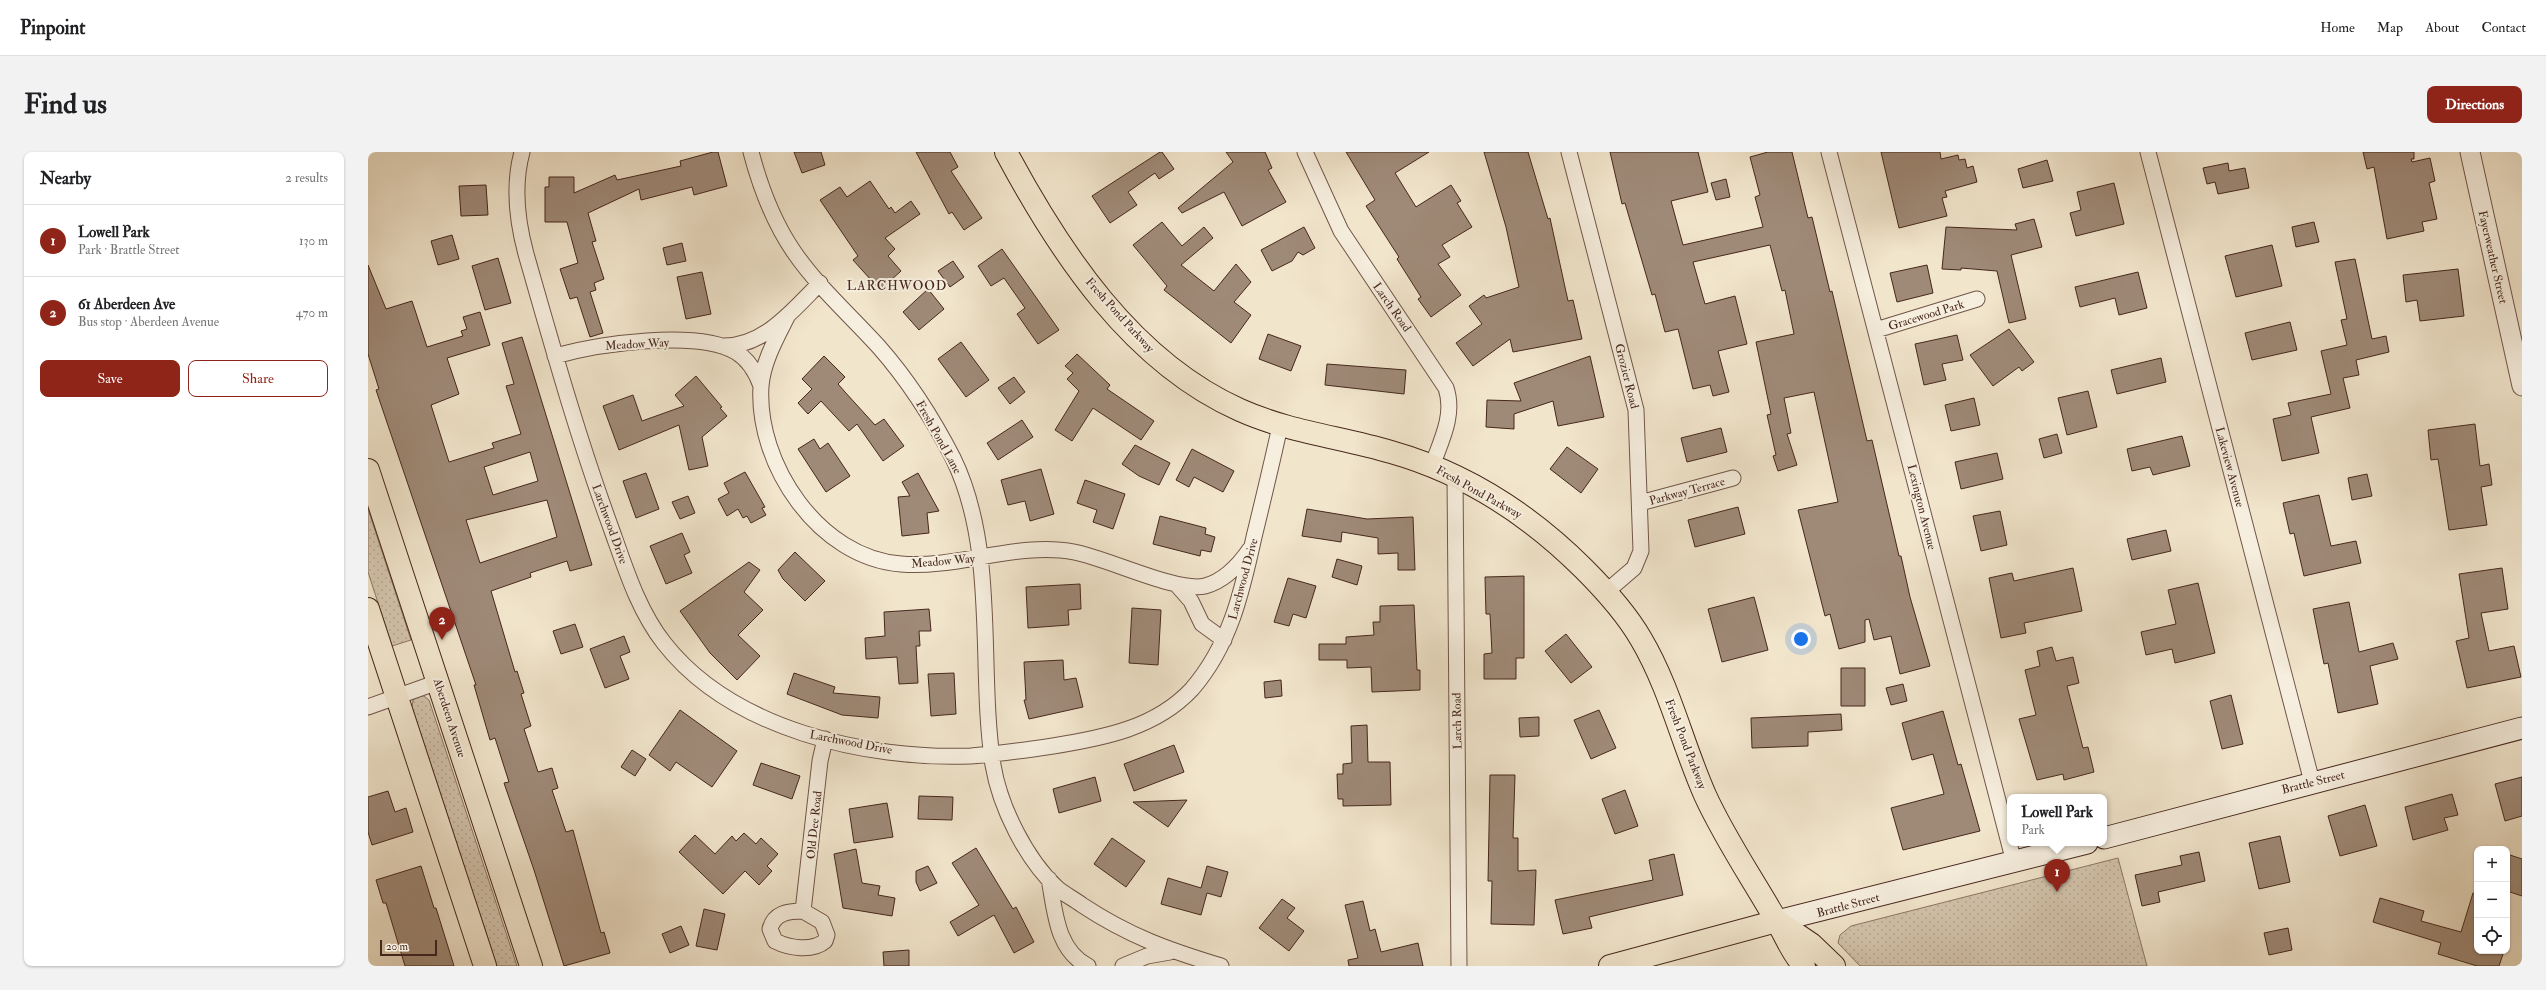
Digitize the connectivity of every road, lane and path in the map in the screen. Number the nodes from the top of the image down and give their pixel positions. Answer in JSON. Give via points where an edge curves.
{"nodes":[{"id":1,"x":522,"y":152,"type":"edge"},
{"id":2,"x":751,"y":152,"type":"edge"},
{"id":3,"x":1006,"y":152,"type":"edge"},
{"id":4,"x":1305,"y":152,"type":"edge"},
{"id":5,"x":1569,"y":152,"type":"edge"},
{"id":6,"x":1829,"y":152,"type":"edge"},
{"id":7,"x":2148,"y":152,"type":"edge"},
{"id":8,"x":2470,"y":152,"type":"edge"},
{"id":9,"x":820,"y":283,"type":"junction"},
{"id":10,"x":1977,"y":299,"type":"dead end"},
{"id":11,"x":788,"y":315,"type":"junction"},
{"id":12,"x":1876,"y":330,"type":"junction"},
{"id":13,"x":719,"y":345,"type":"junction"},
{"id":14,"x":556,"y":356,"type":"junction"},
{"id":15,"x":2522,"y":386,"type":"edge"},
{"id":16,"x":761,"y":387,"type":"junction"},
{"id":17,"x":1280,"y":426,"type":"junction"},
{"id":18,"x":1432,"y":466,"type":"junction"},
{"id":19,"x":368,"y":470,"type":"edge"},
{"id":20,"x":1455,"y":476,"type":"junction"},
{"id":21,"x":1733,"y":478,"type":"dead end"},
{"id":22,"x":1640,"y":503,"type":"junction"},
{"id":23,"x":1252,"y":545,"type":"junction"},
{"id":24,"x":979,"y":558,"type":"junction"},
{"id":25,"x":1177,"y":585,"type":"junction"},
{"id":26,"x":1606,"y":592,"type":"junction"},
{"id":27,"x":368,"y":609,"type":"edge"},
{"id":28,"x":1224,"y":640,"type":"junction"},
{"id":29,"x":438,"y":682,"type":"junction"},
{"id":30,"x":396,"y":697,"type":"junction"},
{"id":31,"x":368,"y":707,"type":"edge"},
{"id":32,"x":2522,"y":728,"type":"edge"},
{"id":33,"x":825,"y":739,"type":"junction"},
{"id":34,"x":991,"y":754,"type":"junction"},
{"id":35,"x":2312,"y":782,"type":"junction"},
{"id":36,"x":2007,"y":835,"type":"edge"},
{"id":37,"x":2107,"y":837,"type":"edge"},
{"id":38,"x":2010,"y":846,"type":"edge"},
{"id":39,"x":2075,"y":846,"type":"edge"},
{"id":40,"x":2014,"y":862,"type":"junction"},
{"id":41,"x":1049,"y":878,"type":"junction"},
{"id":42,"x":804,"y":911,"type":"dead end"},
{"id":43,"x":1777,"y":921,"type":"junction"},
{"id":44,"x":1173,"y":951,"type":"junction"},
{"id":45,"x":485,"y":966,"type":"edge"},
{"id":46,"x":531,"y":966,"type":"edge"},
{"id":47,"x":1088,"y":966,"type":"edge"},
{"id":48,"x":1124,"y":966,"type":"edge"},
{"id":49,"x":1221,"y":966,"type":"edge"},
{"id":50,"x":1459,"y":966,"type":"edge"},
{"id":51,"x":1610,"y":966,"type":"edge"},
{"id":52,"x":1804,"y":966,"type":"edge"},
{"id":53,"x":1834,"y":966,"type":"edge"}],
"edges":[{"from":1,"to":14,"type":"street","name":"Larchwood Drive","via":[[517,190],[520,231]]},
{"from":2,"to":9,"type":"street","name":"Fresh Pond Lane","via":[[761,184],[784,235],[798,258]]},
{"from":3,"to":17,"type":"main road","name":"Fresh Pond Parkway","via":[[1045,221],[1065,250],[1138,338],[1175,371],[1210,394],[1242,411]]},
{"from":4,"to":18,"type":"street","name":"Larch Road","via":[[1341,231],[1446,388],[1449,415]]},
{"from":5,"to":22,"type":"street","name":"Grozier Road","via":[[1634,401],[1638,425]]},
{"from":6,"to":12,"type":"street","name":"Lexington Avenue"},
{"from":7,"to":35,"type":"street","name":"Lakeview Avenue"},
{"from":8,"to":15,"type":"street","name":"Fayerweather Street"},
{"from":9,"to":11,"type":"street","name":"Meadow Way"},
{"from":9,"to":24,"type":"street","name":"Fresh Pond Lane","via":[[887,357],[942,438],[958,469],[970,501]]},
{"from":10,"to":12,"type":"street","name":"Gracewood Park"},
{"from":11,"to":13,"type":"street","name":"Meadow Way","via":[[774,328],[752,340]]},
{"from":11,"to":16,"type":"street","name":"Meadow Way","via":[[767,359]]},
{"from":12,"to":36,"type":"street","name":"Lexington Avenue"},
{"from":13,"to":14,"type":"street","name":"Meadow Way","via":[[678,341],[637,342],[594,347]]},
{"from":13,"to":16,"type":"street","name":"Meadow Way","via":[[736,352],[746,360],[752,366]]},
{"from":14,"to":33,"type":"street","name":"Larchwood Drive","via":[[587,460],[626,568],[642,606],[662,640],[696,676],[728,700],[769,721]]},
{"from":16,"to":24,"type":"street","name":"Meadow Way","via":[[764,427],[775,460],[811,518],[830,536],[868,557],[899,564]]},
{"from":17,"to":18,"type":"main road","name":"Fresh Pond Parkway","via":[[1392,452]]},
{"from":17,"to":23,"type":"street","name":"Larchwood Drive"},
{"from":18,"to":20,"type":"main road","name":"Fresh Pond Parkway"},
{"from":19,"to":29,"type":"main road","name":"Aberdeen Avenue"},
{"from":20,"to":26,"type":"main road","name":"Fresh Pond Parkway","via":[[1531,521]]},
{"from":20,"to":50,"type":"street","name":"Larch Road"},
{"from":21,"to":22,"type":"street","name":"Parkway Terrace"},
{"from":22,"to":26,"type":"street","name":"Grozier Road","via":[[1642,544],[1639,557],[1629,573]]},
{"from":23,"to":25,"type":"street","name":"Meadow Way","via":[[1237,566],[1218,581],[1197,587]]},
{"from":23,"to":28,"type":"street","name":"Larchwood Drive","via":[[1238,605]]},
{"from":24,"to":25,"type":"street","name":"Meadow Way","via":[[1041,550],[1066,550],[1094,556]]},
{"from":24,"to":34,"type":"street","name":"Fresh Pond Lane"},
{"from":25,"to":28,"type":"street","via":[[1190,601],[1202,624]]},
{"from":26,"to":43,"type":"main road","name":"Fresh Pond Parkway","via":[[1646,648],[1670,701],[1711,808]]},
{"from":27,"to":30,"type":"main road"},
{"from":28,"to":34,"type":"street","name":"Larchwood Drive","via":[[1211,664],[1189,692],[1170,708],[1145,722],[1126,731],[1095,739]]},
{"from":29,"to":30,"type":"street"},
{"from":29,"to":46,"type":"main road","name":"Aberdeen Avenue"},
{"from":30,"to":31,"type":"street"},
{"from":30,"to":45,"type":"main road"},
{"from":32,"to":35,"type":"main road","name":"Brattle Street"},
{"from":33,"to":34,"type":"street","name":"Larchwood Drive","via":[[923,754]]},
{"from":33,"to":42,"type":"street","name":"Old Dee Road","via":[[820,761]]},
{"from":34,"to":41,"type":"street","name":"Fresh Pond Lane","via":[[999,792],[1009,818]]},
{"from":35,"to":37,"type":"main road","name":"Brattle Street"},
{"from":38,"to":40,"type":"street","name":"Lexington Avenue"},
{"from":39,"to":40,"type":"main road","name":"Brattle Street"},
{"from":40,"to":43,"type":"main road","name":"Brattle Street"},
{"from":41,"to":44,"type":"street","name":"Fresh Pond Lane","via":[[1057,888],[1108,922],[1154,945]]},
{"from":41,"to":47,"type":"street","name":"Fresh Pond Lane","via":[[1059,931],[1066,947],[1079,961]]},
{"from":43,"to":51,"type":"main road","name":"Brattle Street"},
{"from":43,"to":52,"type":"main road","name":"Fresh Pond Parkway","via":[[1792,952]]},
{"from":43,"to":53,"type":"main road","name":"Fresh Pond Parkway","via":[[1811,944]]},
{"from":44,"to":48,"type":"street","name":"Fresh Pond Lane","via":[[1147,956]]},
{"from":44,"to":49,"type":"street","name":"Fresh Pond Lane"}]}
